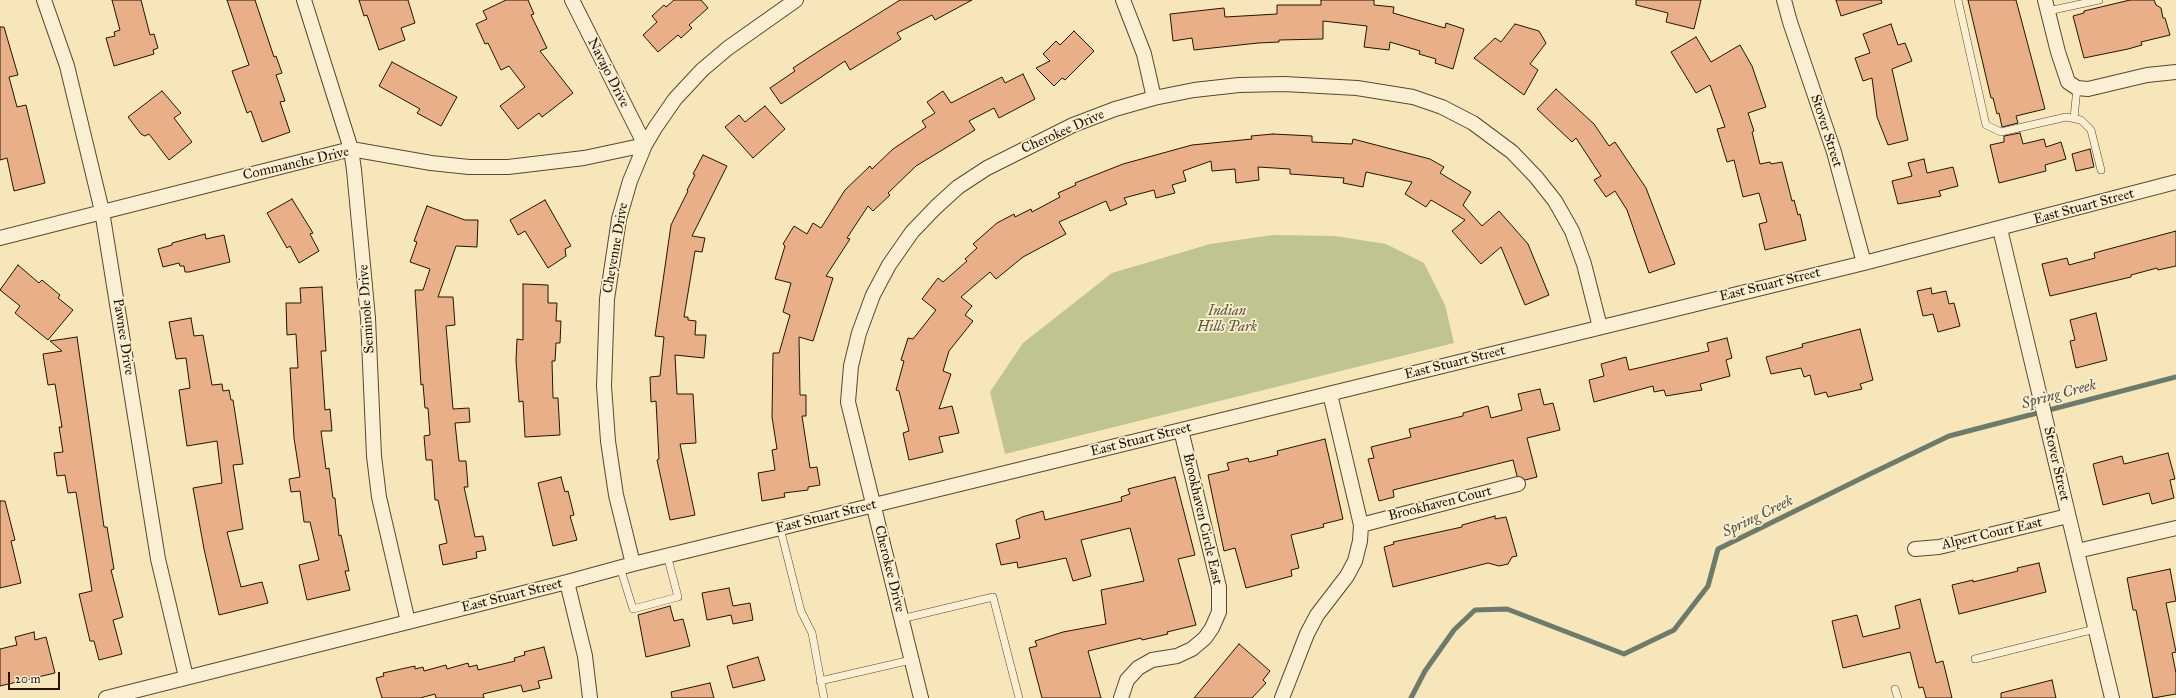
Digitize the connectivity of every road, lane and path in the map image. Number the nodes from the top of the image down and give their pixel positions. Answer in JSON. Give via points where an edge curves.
{"nodes":[{"id":1,"x":44,"y":0,"type":"edge"},
{"id":2,"x":304,"y":0,"type":"edge"},
{"id":3,"x":572,"y":0,"type":"edge"},
{"id":4,"x":796,"y":0,"type":"edge"},
{"id":5,"x":1123,"y":0,"type":"edge"},
{"id":6,"x":1784,"y":0,"type":"edge"},
{"id":7,"x":1958,"y":0,"type":"edge"},
{"id":8,"x":2099,"y":0,"type":"edge"},
{"id":9,"x":2046,"y":5,"type":"edge"},
{"id":10,"x":2176,"y":72,"type":"edge"},
{"id":11,"x":2077,"y":88,"type":"junction"},
{"id":12,"x":1154,"y":98,"type":"junction"},
{"id":13,"x":2074,"y":118,"type":"junction"},
{"id":14,"x":645,"y":145,"type":"junction"},
{"id":15,"x":351,"y":149,"type":"junction"},
{"id":16,"x":2101,"y":170,"type":"dead end"},
{"id":17,"x":2176,"y":182,"type":"edge"},
{"id":18,"x":102,"y":211,"type":"junction"},
{"id":19,"x":2000,"y":229,"type":"junction"},
{"id":20,"x":0,"y":238,"type":"edge"},
{"id":21,"x":1864,"y":263,"type":"junction"},
{"id":22,"x":1600,"y":327,"type":"junction"},
{"id":23,"x":1330,"y":394,"type":"junction"},
{"id":24,"x":1181,"y":430,"type":"junction"},
{"id":25,"x":1518,"y":484,"type":"dead end"},
{"id":26,"x":873,"y":506,"type":"junction"},
{"id":27,"x":2068,"y":516,"type":"junction"},
{"id":28,"x":1361,"y":525,"type":"junction"},
{"id":29,"x":780,"y":528,"type":"junction"},
{"id":30,"x":2176,"y":528,"type":"edge"},
{"id":31,"x":1915,"y":549,"type":"dead end"},
{"id":32,"x":2077,"y":551,"type":"junction"},
{"id":33,"x":667,"y":556,"type":"junction"},
{"id":34,"x":626,"y":565,"type":"junction"},
{"id":35,"x":567,"y":582,"type":"junction"},
{"id":36,"x":901,"y":619,"type":"junction"},
{"id":37,"x":408,"y":622,"type":"junction"},
{"id":38,"x":2095,"y":629,"type":"junction"},
{"id":39,"x":1975,"y":659,"type":"dead end"},
{"id":40,"x":911,"y":660,"type":"junction"},
{"id":41,"x":186,"y":677,"type":"junction"},
{"id":42,"x":820,"y":682,"type":"junction"},
{"id":43,"x":1895,"y":690,"type":"dead end"},
{"id":44,"x":106,"y":698,"type":"edge"},
{"id":45,"x":590,"y":698,"type":"edge"},
{"id":46,"x":824,"y":698,"type":"edge"},
{"id":47,"x":921,"y":698,"type":"edge"},
{"id":48,"x":1019,"y":698,"type":"edge"},
{"id":49,"x":1121,"y":698,"type":"edge"},
{"id":50,"x":1282,"y":698,"type":"edge"},
{"id":51,"x":1898,"y":698,"type":"edge"},
{"id":52,"x":2112,"y":698,"type":"edge"}],
"edges":[{"from":1,"to":18,"type":"street","name":"Pawnee Drive","via":[[66,66]]},
{"from":2,"to":15,"type":"street","name":"Seminole Drive"},
{"from":3,"to":14,"type":"street","name":"Navajo Drive"},
{"from":4,"to":14,"type":"street","name":"Cheyenne Drive","via":[[728,48],[702,70],[675,99]]},
{"from":5,"to":12,"type":"street","via":[[1144,54]]},
{"from":6,"to":21,"type":"street","name":"Stover Street","via":[[1834,152]]},
{"from":7,"to":13,"type":"lane","via":[[1986,125],[2001,132],[2066,117]]},
{"from":8,"to":9,"type":"lane"},
{"from":9,"to":11,"type":"street","via":[[2068,82]]},
{"from":10,"to":11,"type":"street","via":[[2147,75],[2088,89]]},
{"from":11,"to":13,"type":"lane"},
{"from":12,"to":22,"type":"street","name":"Cherokee Drive","via":[[1239,85],[1284,84],[1388,91],[1442,107],[1473,123],[1512,152],[1555,201],[1572,231],[1584,264]]},
{"from":12,"to":26,"type":"street","name":"Cherokee Drive","via":[[1073,125],[987,168],[958,187],[936,207],[912,232],[889,265],[873,295],[859,333],[851,366],[848,402]]},
{"from":13,"to":16,"type":"lane","via":[[2081,120],[2090,130]]},
{"from":14,"to":15,"type":"street","name":"Commanche Drive","via":[[584,158],[508,167],[431,163]]},
{"from":14,"to":34,"type":"street","name":"Cheyenne Drive","via":[[630,182],[619,220],[605,332],[604,386],[608,441]]},
{"from":15,"to":18,"type":"street","name":"Commanche Drive"},
{"from":15,"to":37,"type":"street","name":"Seminole Drive","via":[[368,318],[374,456],[379,497]]},
{"from":17,"to":19,"type":"street","name":"East Stuart Street"},
{"from":18,"to":20,"type":"street","name":"Commanche Drive"},
{"from":18,"to":41,"type":"street","name":"Pawnee Drive","via":[[158,559]]},
{"from":19,"to":21,"type":"street","name":"East Stuart Street"},
{"from":19,"to":27,"type":"street","name":"Stover Street"},
{"from":21,"to":22,"type":"street","name":"East Stuart Street"},
{"from":22,"to":23,"type":"street","name":"East Stuart Street"},
{"from":23,"to":24,"type":"street","name":"East Stuart Street"},
{"from":23,"to":28,"type":"street"},
{"from":24,"to":26,"type":"street","name":"East Stuart Street"},
{"from":24,"to":49,"type":"street","name":"Brookhaven Circle East","via":[[1219,587],[1219,612],[1205,638],[1192,649],[1177,656],[1152,660],[1138,668],[1127,680]]},
{"from":25,"to":28,"type":"street","name":"Brookhaven Court"},
{"from":26,"to":29,"type":"street","name":"East Stuart Street"},
{"from":26,"to":36,"type":"street","name":"Cherokee Drive"},
{"from":27,"to":31,"type":"street","name":"Alpert Court East","via":[[1939,547]]},
{"from":27,"to":32,"type":"street","name":"Stover Street"},
{"from":28,"to":50,"type":"street","via":[[1355,561],[1307,634]]},
{"from":29,"to":33,"type":"street","name":"East Stuart Street"},
{"from":29,"to":42,"type":"lane","via":[[801,611],[812,632]]},
{"from":30,"to":32,"type":"street"},
{"from":32,"to":38,"type":"street","name":"Stover Street"},
{"from":33,"to":34,"type":"street","name":"East Stuart Street"},
{"from":33,"to":34,"type":"lane","via":[[678,597],[633,609]]},
{"from":34,"to":35,"type":"street","name":"East Stuart Street"},
{"from":35,"to":37,"type":"street","name":"East Stuart Street"},
{"from":35,"to":45,"type":"street","via":[[585,656]]},
{"from":36,"to":40,"type":"street","name":"Cherokee Drive"},
{"from":36,"to":48,"type":"lane","via":[[994,597]]},
{"from":37,"to":41,"type":"street","name":"East Stuart Street"},
{"from":38,"to":39,"type":"lane"},
{"from":38,"to":52,"type":"street","name":"Stover Street"},
{"from":40,"to":42,"type":"lane"},
{"from":40,"to":47,"type":"street","name":"Cherokee Drive"},
{"from":41,"to":44,"type":"street","name":"East Stuart Street"},
{"from":42,"to":46,"type":"lane"},
{"from":43,"to":51,"type":"lane"}]}
